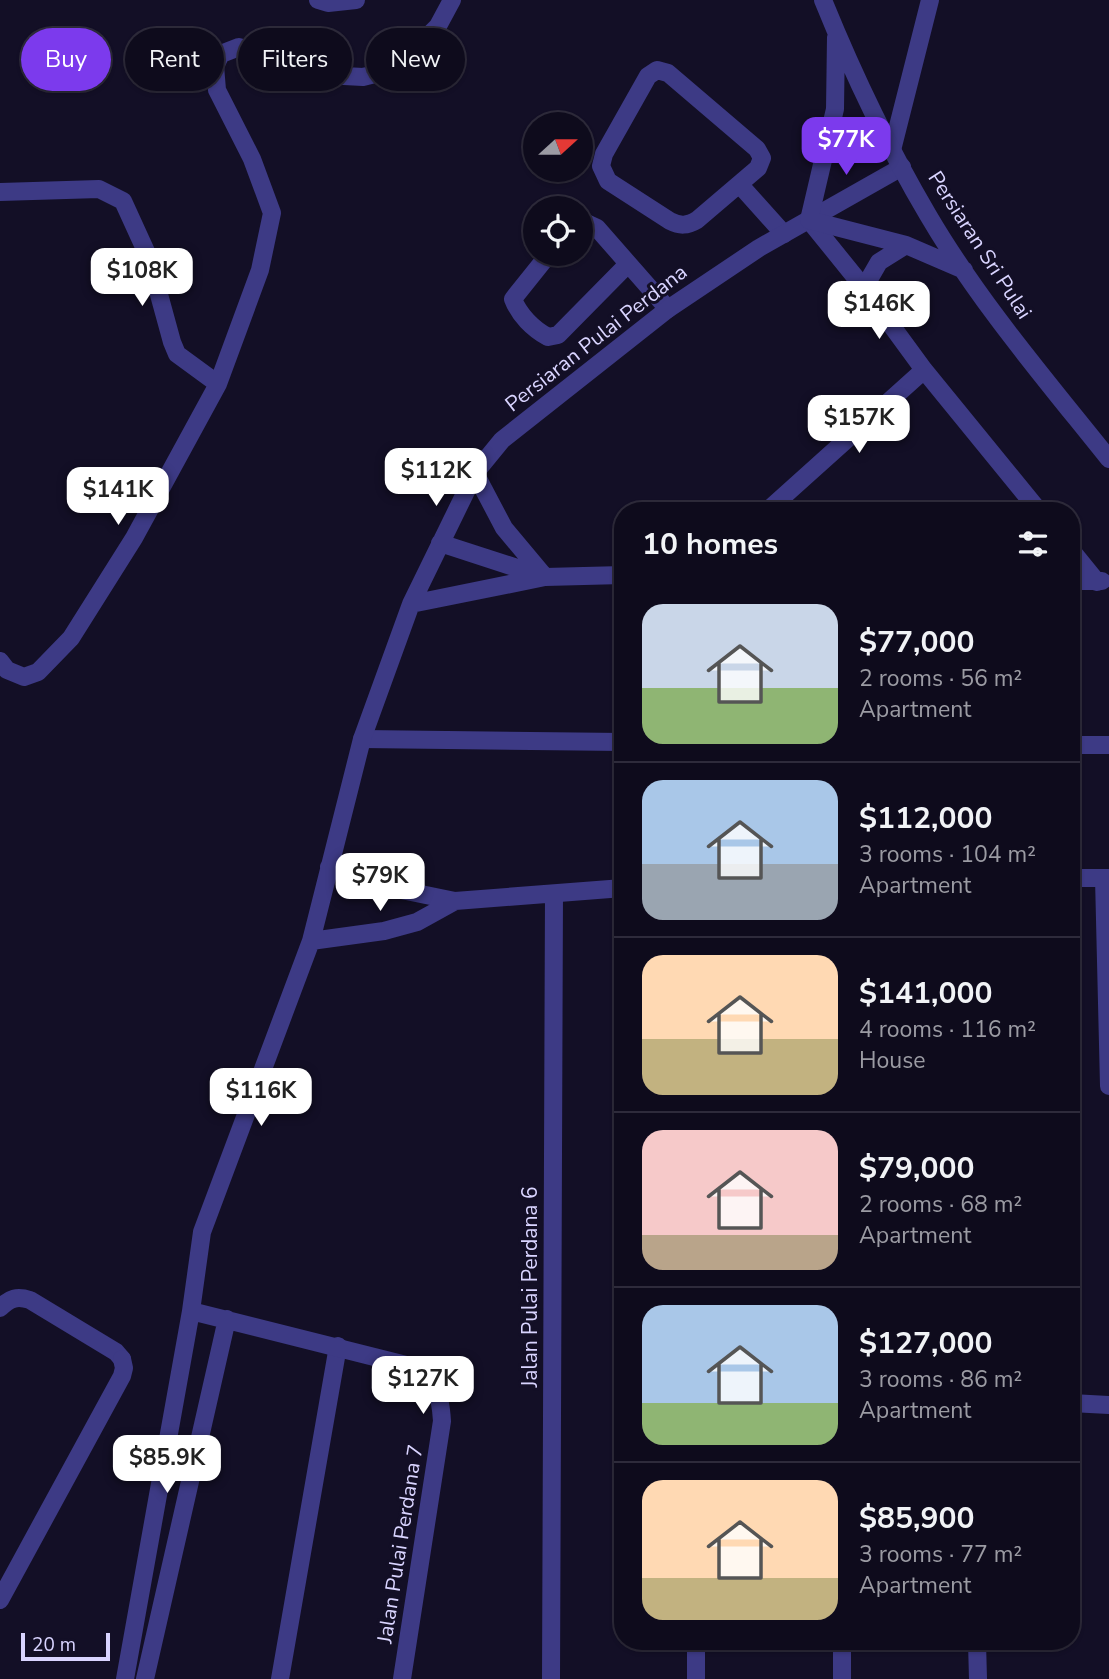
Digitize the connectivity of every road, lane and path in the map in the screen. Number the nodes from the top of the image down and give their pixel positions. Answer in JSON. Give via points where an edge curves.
{"nodes":[{"id":1,"x":318,"y":0,"type":"edge"},
{"id":2,"x":356,"y":0,"type":"edge"},
{"id":3,"x":452,"y":0,"type":"edge"},
{"id":4,"x":823,"y":0,"type":"edge"},
{"id":5,"x":930,"y":0,"type":"edge"},
{"id":6,"x":836,"y":33,"type":"junction"},
{"id":7,"x":892,"y":150,"type":"junction"},
{"id":8,"x":902,"y":167,"type":"junction"},
{"id":9,"x":740,"y":185,"type":"junction"},
{"id":10,"x":0,"y":192,"type":"edge"},
{"id":11,"x":809,"y":220,"type":"junction"},
{"id":12,"x":593,"y":226,"type":"edge"},
{"id":13,"x":784,"y":234,"type":"junction"},
{"id":14,"x":906,"y":244,"type":"junction"},
{"id":15,"x":628,"y":264,"type":"junction"},
{"id":16,"x":539,"y":266,"type":"edge"},
{"id":17,"x":964,"y":270,"type":"junction"},
{"id":18,"x":864,"y":288,"type":"junction"},
{"id":19,"x":668,"y":309,"type":"junction"},
{"id":20,"x":925,"y":370,"type":"junction"},
{"id":21,"x":218,"y":384,"type":"junction"},
{"id":22,"x":1109,"y":459,"type":"edge"},
{"id":23,"x":475,"y":473,"type":"junction"},
{"id":24,"x":777,"y":502,"type":"edge"},
{"id":25,"x":1032,"y":502,"type":"edge"},
{"id":26,"x":440,"y":543,"type":"junction"},
{"id":27,"x":1080,"y":559,"type":"edge"},
{"id":28,"x":614,"y":575,"type":"edge"},
{"id":29,"x":545,"y":578,"type":"junction"},
{"id":30,"x":1080,"y":581,"type":"edge"},
{"id":31,"x":1103,"y":582,"type":"edge"},
{"id":32,"x":411,"y":604,"type":"junction"},
{"id":33,"x":0,"y":661,"type":"edge"},
{"id":34,"x":362,"y":739,"type":"junction"},
{"id":35,"x":614,"y":741,"type":"edge"},
{"id":36,"x":1080,"y":745,"type":"edge"},
{"id":37,"x":1109,"y":745,"type":"edge"},
{"id":38,"x":329,"y":867,"type":"junction"},
{"id":39,"x":1080,"y":878,"type":"edge"},
{"id":40,"x":1106,"y":878,"type":"edge"},
{"id":41,"x":614,"y":889,"type":"edge"},
{"id":42,"x":554,"y":894,"type":"junction"},
{"id":43,"x":455,"y":901,"type":"junction"},
{"id":44,"x":311,"y":941,"type":"junction"},
{"id":45,"x":1109,"y":1086,"type":"edge"},
{"id":46,"x":0,"y":1308,"type":"edge"},
{"id":47,"x":191,"y":1311,"type":"junction"},
{"id":48,"x":227,"y":1319,"type":"junction"},
{"id":49,"x":338,"y":1346,"type":"junction"},
{"id":50,"x":1080,"y":1403,"type":"edge"},
{"id":51,"x":1109,"y":1405,"type":"edge"},
{"id":52,"x":0,"y":1600,"type":"edge"},
{"id":53,"x":696,"y":1650,"type":"edge"},
{"id":54,"x":842,"y":1650,"type":"edge"},
{"id":55,"x":977,"y":1650,"type":"edge"},
{"id":56,"x":125,"y":1679,"type":"edge"},
{"id":57,"x":145,"y":1679,"type":"edge"},
{"id":58,"x":280,"y":1679,"type":"edge"},
{"id":59,"x":402,"y":1679,"type":"edge"},
{"id":60,"x":551,"y":1679,"type":"edge"},
{"id":61,"x":696,"y":1679,"type":"edge"},
{"id":62,"x":842,"y":1679,"type":"edge"},
{"id":63,"x":978,"y":1679,"type":"edge"}],
"edges":[{"from":1,"to":2,"type":"street"},
{"from":3,"to":21,"type":"street","via":[[438,26],[395,69],[363,78],[325,75],[239,47],[221,54],[215,66],[217,90],[252,159],[272,213],[260,270]]},
{"from":4,"to":6,"type":"street","name":"Persiaran Sri Pulai"},
{"from":5,"to":7,"type":"street"},
{"from":6,"to":7,"type":"street","name":"Persiaran Sri Pulai"},
{"from":6,"to":11,"type":"street","via":[[835,109]]},
{"from":7,"to":8,"type":"street","name":"Persiaran Sri Pulai"},
{"from":8,"to":11,"type":"street","name":"Persiaran Pulai Perdana"},
{"from":8,"to":17,"type":"street","name":"Persiaran Sri Pulai"},
{"from":9,"to":9,"type":"street","via":[[758,168],[762,158],[757,149],[668,74],[657,70],[648,76],[604,154],[601,166],[608,181],[679,225],[697,220]]},
{"from":9,"to":13,"type":"street"},
{"from":10,"to":21,"type":"street","via":[[99,189],[123,201],[149,258],[177,354]]},
{"from":11,"to":13,"type":"street","name":"Persiaran Pulai Perdana"},
{"from":11,"to":14,"type":"street"},
{"from":11,"to":18,"type":"street"},
{"from":12,"to":15,"type":"street"},
{"from":13,"to":19,"type":"street","name":"Persiaran Pulai Perdana"},
{"from":14,"to":17,"type":"street"},
{"from":14,"to":18,"type":"street","via":[[879,262]]},
{"from":15,"to":16,"type":"street","via":[[558,335],[548,337],[517,309],[513,299]]},
{"from":15,"to":19,"type":"street"},
{"from":17,"to":22,"type":"street","name":"Persiaran Sri Pulai"},
{"from":18,"to":20,"type":"street"},
{"from":19,"to":23,"type":"street","name":"Persiaran Pulai Perdana","via":[[502,440]]},
{"from":20,"to":24,"type":"street"},
{"from":20,"to":25,"type":"street"},
{"from":21,"to":33,"type":"street","via":[[134,538],[71,638],[38,671],[24,677]]},
{"from":23,"to":26,"type":"street","name":"Persiaran Pulai Perdana"},
{"from":23,"to":29,"type":"street","via":[[504,528]]},
{"from":26,"to":29,"type":"street"},
{"from":26,"to":32,"type":"street","name":"Persiaran Pulai Perdana"},
{"from":27,"to":31,"type":"street"},
{"from":28,"to":29,"type":"street"},
{"from":29,"to":32,"type":"street"},
{"from":30,"to":31,"type":"street"},
{"from":32,"to":34,"type":"street","name":"Persiaran Pulai Perdana"},
{"from":34,"to":35,"type":"street"},
{"from":34,"to":38,"type":"street","name":"Persiaran Pulai Perdana"},
{"from":36,"to":37,"type":"street"},
{"from":38,"to":43,"type":"street","via":[[382,886]]},
{"from":38,"to":44,"type":"street","name":"Persiaran Pulai Perdana"},
{"from":39,"to":40,"type":"street"},
{"from":40,"to":45,"type":"street"},
{"from":41,"to":42,"type":"street"},
{"from":42,"to":43,"type":"street"},
{"from":42,"to":60,"type":"street","name":"Jalan Pulai Perdana 6"},
{"from":43,"to":44,"type":"street","via":[[417,922],[384,932]]},
{"from":44,"to":47,"type":"street","name":"Persiaran Pulai Perdana","via":[[202,1231]]},
{"from":46,"to":52,"type":"street","via":[[19,1297],[30,1300],[116,1352],[124,1368]]},
{"from":47,"to":48,"type":"street","name":"Jalan Pulai Perdana 7"},
{"from":47,"to":56,"type":"street","name":"Persiaran Pulai Perdana"},
{"from":48,"to":49,"type":"street","name":"Jalan Pulai Perdana 7"},
{"from":48,"to":57,"type":"street"},
{"from":49,"to":58,"type":"street"},
{"from":49,"to":59,"type":"street","name":"Jalan Pulai Perdana 7","via":[[410,1366],[429,1378],[441,1398],[442,1421]]},
{"from":50,"to":51,"type":"street"},
{"from":53,"to":61,"type":"street"},
{"from":54,"to":62,"type":"street"},
{"from":55,"to":63,"type":"street"}]}
